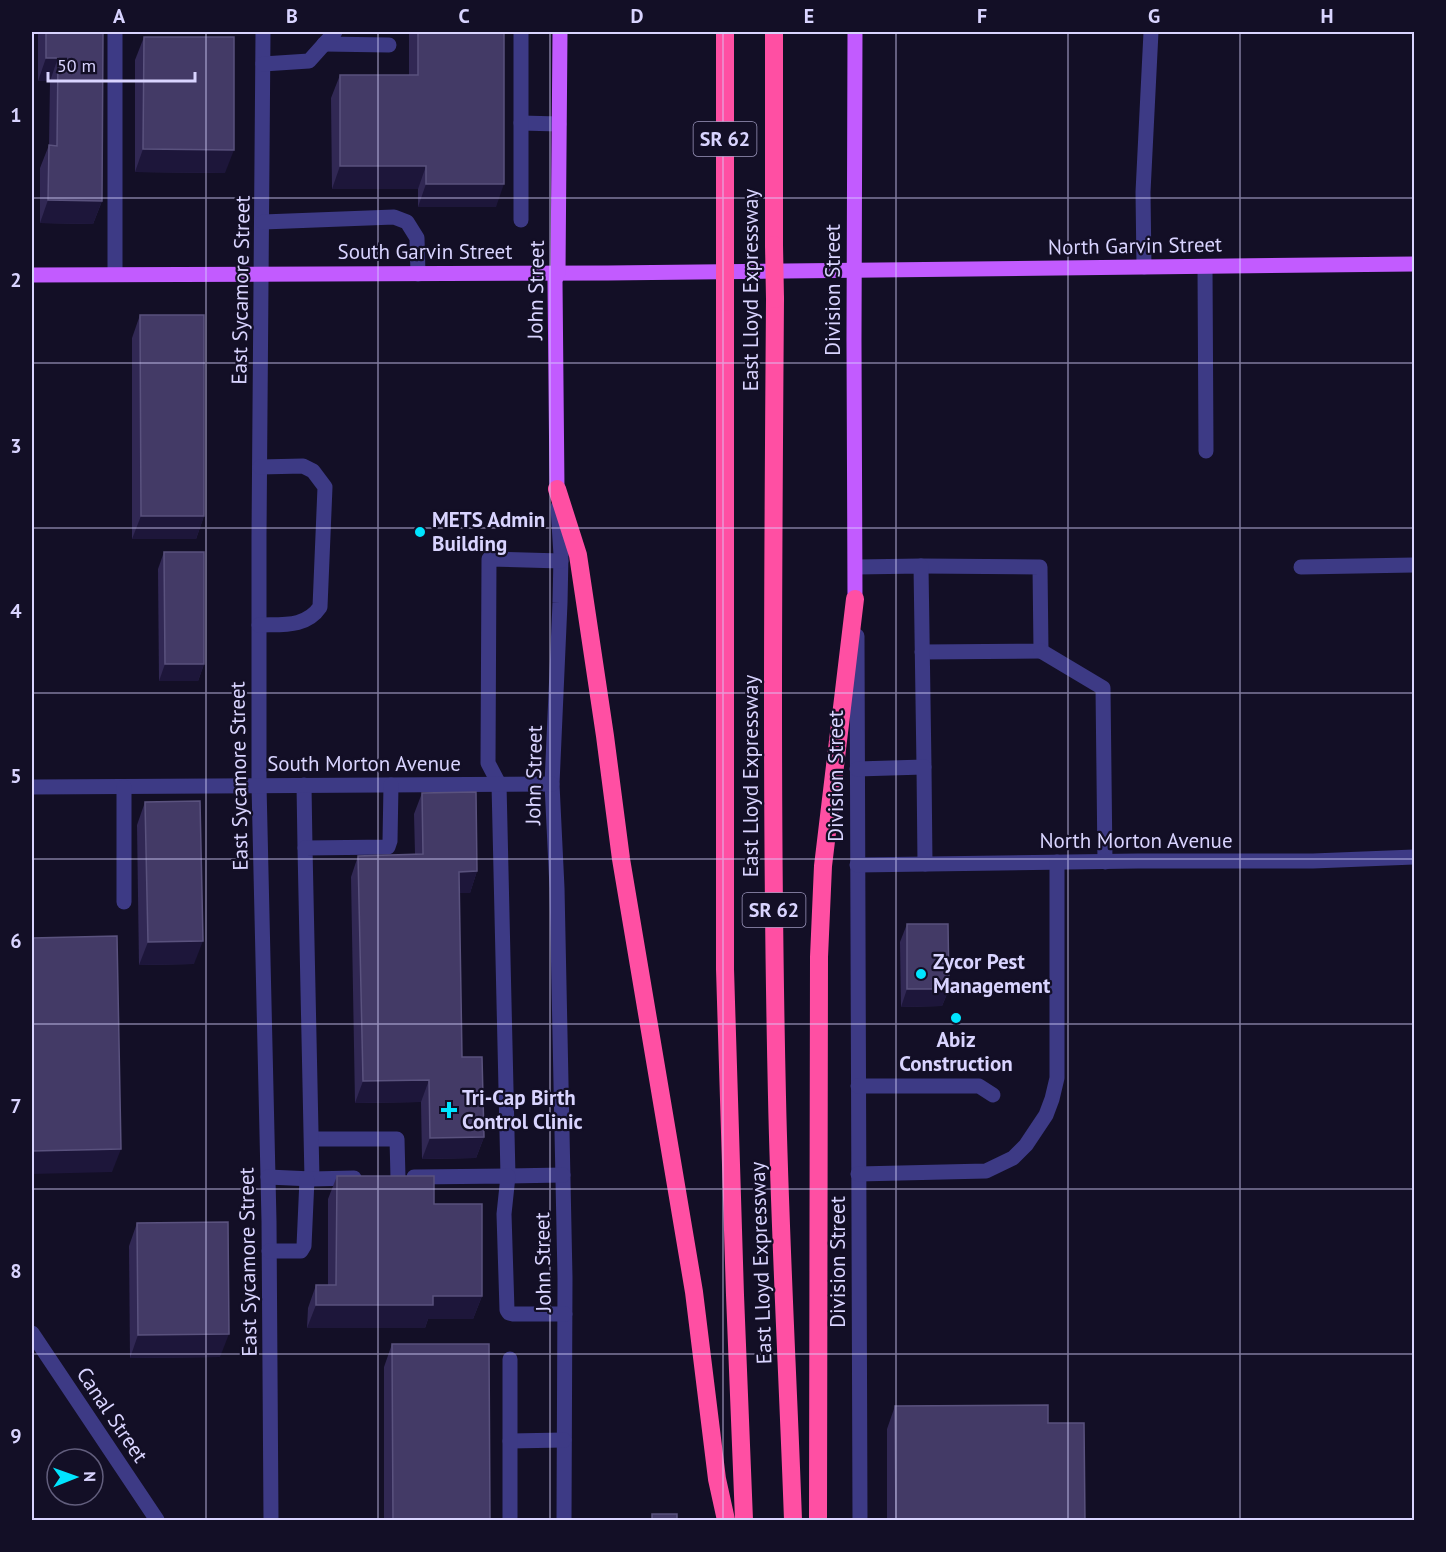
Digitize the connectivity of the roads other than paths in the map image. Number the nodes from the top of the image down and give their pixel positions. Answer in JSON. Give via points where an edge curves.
{"nodes":[{"id":1,"x":115,"y":32,"type":"edge"},
{"id":2,"x":263,"y":32,"type":"edge"},
{"id":3,"x":335,"y":32,"type":"edge"},
{"id":4,"x":521,"y":32,"type":"edge"},
{"id":5,"x":560,"y":32,"type":"edge"},
{"id":6,"x":725,"y":32,"type":"edge"},
{"id":7,"x":774,"y":32,"type":"edge"},
{"id":8,"x":855,"y":32,"type":"edge"},
{"id":9,"x":1151,"y":32,"type":"edge"},
{"id":10,"x":324,"y":44,"type":"junction"},
{"id":11,"x":389,"y":45,"type":"dead end"},
{"id":12,"x":263,"y":64,"type":"junction"},
{"id":13,"x":521,"y":123,"type":"junction"},
{"id":14,"x":559,"y":124,"type":"junction"},
{"id":15,"x":521,"y":220,"type":"dead end"},
{"id":16,"x":263,"y":222,"type":"junction"},
{"id":17,"x":1414,"y":264,"type":"edge"},
{"id":18,"x":1144,"y":267,"type":"junction"},
{"id":19,"x":1205,"y":267,"type":"junction"},
{"id":20,"x":855,"y":270,"type":"junction"},
{"id":21,"x":558,"y":272,"type":"junction"},
{"id":22,"x":262,"y":273,"type":"junction"},
{"id":23,"x":115,"y":274,"type":"junction"},
{"id":24,"x":418,"y":274,"type":"junction"},
{"id":25,"x":32,"y":275,"type":"edge"},
{"id":26,"x":1206,"y":451,"type":"dead end"},
{"id":27,"x":260,"y":466,"type":"junction"},
{"id":28,"x":557,"y":489,"type":"junction"},
{"id":29,"x":561,"y":561,"type":"junction"},
{"id":30,"x":1414,"y":565,"type":"edge"},
{"id":31,"x":921,"y":566,"type":"junction"},
{"id":32,"x":856,"y":567,"type":"junction"},
{"id":33,"x":1301,"y":567,"type":"dead end"},
{"id":34,"x":855,"y":599,"type":"junction"},
{"id":35,"x":259,"y":625,"type":"junction"},
{"id":36,"x":1041,"y":651,"type":"junction"},
{"id":37,"x":922,"y":652,"type":"junction"},
{"id":38,"x":924,"y":767,"type":"junction"},
{"id":39,"x":857,"y":769,"type":"junction"},
{"id":40,"x":499,"y":784,"type":"junction"},
{"id":41,"x":552,"y":784,"type":"junction"},
{"id":42,"x":259,"y":785,"type":"junction"},
{"id":43,"x":304,"y":785,"type":"junction"},
{"id":44,"x":391,"y":785,"type":"junction"},
{"id":45,"x":32,"y":786,"type":"edge"},
{"id":46,"x":124,"y":787,"type":"junction"},
{"id":47,"x":306,"y":848,"type":"junction"},
{"id":48,"x":1414,"y":857,"type":"edge"},
{"id":49,"x":1057,"y":862,"type":"junction"},
{"id":50,"x":1105,"y":862,"type":"junction"},
{"id":51,"x":925,"y":864,"type":"junction"},
{"id":52,"x":857,"y":865,"type":"junction"},
{"id":53,"x":124,"y":902,"type":"dead end"},
{"id":54,"x":858,"y":1086,"type":"junction"},
{"id":55,"x":993,"y":1095,"type":"dead end"},
{"id":56,"x":312,"y":1139,"type":"junction"},
{"id":57,"x":858,"y":1174,"type":"junction"},
{"id":58,"x":563,"y":1175,"type":"junction"},
{"id":59,"x":508,"y":1176,"type":"junction"},
{"id":60,"x":268,"y":1177,"type":"junction"},
{"id":61,"x":366,"y":1178,"type":"edge"},
{"id":62,"x":309,"y":1179,"type":"junction"},
{"id":63,"x":269,"y":1251,"type":"junction"},
{"id":64,"x":565,"y":1314,"type":"junction"},
{"id":65,"x":32,"y":1335,"type":"edge"},
{"id":66,"x":510,"y":1359,"type":"dead end"},
{"id":67,"x":510,"y":1440,"type":"junction"},
{"id":68,"x":564,"y":1440,"type":"junction"},
{"id":69,"x":157,"y":1521,"type":"edge"},
{"id":70,"x":271,"y":1521,"type":"edge"},
{"id":71,"x":510,"y":1521,"type":"edge"},
{"id":72,"x":564,"y":1521,"type":"edge"},
{"id":73,"x":726,"y":1521,"type":"edge"},
{"id":74,"x":744,"y":1521,"type":"edge"},
{"id":75,"x":793,"y":1521,"type":"edge"},
{"id":76,"x":818,"y":1521,"type":"edge"},
{"id":77,"x":860,"y":1521,"type":"edge"}],
"edges":[{"from":1,"to":23,"type":"street"},
{"from":2,"to":12,"type":"street","name":"East Sycamore Street"},
{"from":3,"to":10,"type":"street"},
{"from":4,"to":13,"type":"street"},
{"from":5,"to":14,"type":"main road","name":"John Street"},
{"from":6,"to":74,"type":"highway","name":"East Lloyd Expressway","number":"SR 62","bridge":true,"via":[[725,969]]},
{"from":7,"to":75,"type":"highway","name":"East Lloyd Expressway","number":"SR 62","bridge":true,"via":[[775,997]]},
{"from":8,"to":20,"type":"main road","name":"Division Street"},
{"from":9,"to":18,"type":"street","via":[[1143,192]]},
{"from":10,"to":11,"type":"street"},
{"from":10,"to":12,"type":"street","via":[[309,61]]},
{"from":12,"to":16,"type":"street","name":"East Sycamore Street"},
{"from":13,"to":14,"type":"street"},
{"from":13,"to":15,"type":"street"},
{"from":14,"to":21,"type":"main road","name":"John Street"},
{"from":16,"to":22,"type":"street","name":"East Sycamore Street"},
{"from":16,"to":24,"type":"street","via":[[394,217],[407,222],[417,238]]},
{"from":17,"to":19,"type":"main road","name":"North Garvin Street"},
{"from":18,"to":19,"type":"main road","name":"North Garvin Street"},
{"from":18,"to":20,"type":"main road","name":"North Garvin Street"},
{"from":19,"to":26,"type":"street"},
{"from":20,"to":21,"type":"main road","name":"South Garvin Street"},
{"from":20,"to":32,"type":"main road","name":"Division Street"},
{"from":21,"to":24,"type":"main road","name":"South Garvin Street"},
{"from":21,"to":28,"type":"main road","name":"John Street"},
{"from":22,"to":23,"type":"main road","name":"South Garvin Street"},
{"from":22,"to":24,"type":"main road","name":"South Garvin Street"},
{"from":22,"to":27,"type":"street","name":"East Sycamore Street"},
{"from":23,"to":25,"type":"main road","name":"South Garvin Street"},
{"from":27,"to":35,"type":"street","name":"East Sycamore Street"},
{"from":27,"to":35,"type":"street","via":[[303,466],[313,471],[325,487],[320,607],[315,615],[300,623]]},
{"from":28,"to":29,"type":"street","name":"John Street"},
{"from":28,"to":73,"type":"highway","via":[[578,555],[621,860],[694,1292],[717,1479]]},
{"from":29,"to":40,"type":"street","via":[[489,559],[488,764]]},
{"from":29,"to":41,"type":"street","name":"John Street"},
{"from":30,"to":33,"type":"street"},
{"from":31,"to":32,"type":"street"},
{"from":31,"to":36,"type":"street","via":[[1040,567]]},
{"from":31,"to":37,"type":"street"},
{"from":32,"to":34,"type":"main road","name":"Division Street"},
{"from":34,"to":39,"type":"street","name":"Division Street"},
{"from":34,"to":76,"type":"highway","via":[[823,866],[819,936]]},
{"from":35,"to":42,"type":"street","name":"East Sycamore Street"},
{"from":36,"to":37,"type":"street"},
{"from":36,"to":50,"type":"street","via":[[1103,688]]},
{"from":37,"to":38,"type":"street"},
{"from":38,"to":39,"type":"street"},
{"from":38,"to":51,"type":"street"},
{"from":39,"to":52,"type":"street","name":"Division Street"},
{"from":40,"to":41,"type":"street","name":"South Morton Avenue"},
{"from":40,"to":44,"type":"street","name":"South Morton Avenue"},
{"from":40,"to":59,"type":"street"},
{"from":41,"to":58,"type":"street","name":"John Street"},
{"from":42,"to":43,"type":"street","name":"South Morton Avenue"},
{"from":42,"to":46,"type":"street","name":"South Morton Avenue"},
{"from":42,"to":60,"type":"street","name":"East Sycamore Street"},
{"from":43,"to":44,"type":"street","name":"South Morton Avenue"},
{"from":43,"to":47,"type":"street"},
{"from":44,"to":47,"type":"street","via":[[388,847]]},
{"from":45,"to":46,"type":"street","name":"South Morton Avenue"},
{"from":46,"to":53,"type":"street"},
{"from":47,"to":56,"type":"street"},
{"from":48,"to":50,"type":"street","name":"North Morton Avenue"},
{"from":49,"to":50,"type":"street","name":"North Morton Avenue"},
{"from":49,"to":51,"type":"street","name":"North Morton Avenue"},
{"from":49,"to":57,"type":"street","via":[[1057,1078],[1046,1115],[1013,1158],[986,1171]]},
{"from":51,"to":52,"type":"street","name":"North Morton Avenue"},
{"from":52,"to":54,"type":"street","name":"Division Street"},
{"from":54,"to":55,"type":"street","via":[[979,1086]]},
{"from":54,"to":57,"type":"street","name":"Division Street"},
{"from":56,"to":59,"type":"street","via":[[397,1139],[392,1178]]},
{"from":56,"to":62,"type":"street"},
{"from":57,"to":77,"type":"street","name":"Division Street"},
{"from":58,"to":59,"type":"street"},
{"from":58,"to":64,"type":"street","name":"John Street"},
{"from":59,"to":64,"type":"street","via":[[504,1214],[507,1310],[513,1314]]},
{"from":60,"to":62,"type":"street"},
{"from":60,"to":63,"type":"street","name":"East Sycamore Street"},
{"from":61,"to":62,"type":"street"},
{"from":62,"to":63,"type":"street","via":[[302,1251]]},
{"from":63,"to":70,"type":"street","name":"East Sycamore Street"},
{"from":64,"to":68,"type":"street","name":"John Street"},
{"from":65,"to":69,"type":"street","name":"Canal Street"},
{"from":66,"to":67,"type":"street"},
{"from":67,"to":68,"type":"street"},
{"from":67,"to":71,"type":"street"},
{"from":68,"to":72,"type":"street","name":"John Street"}]}
